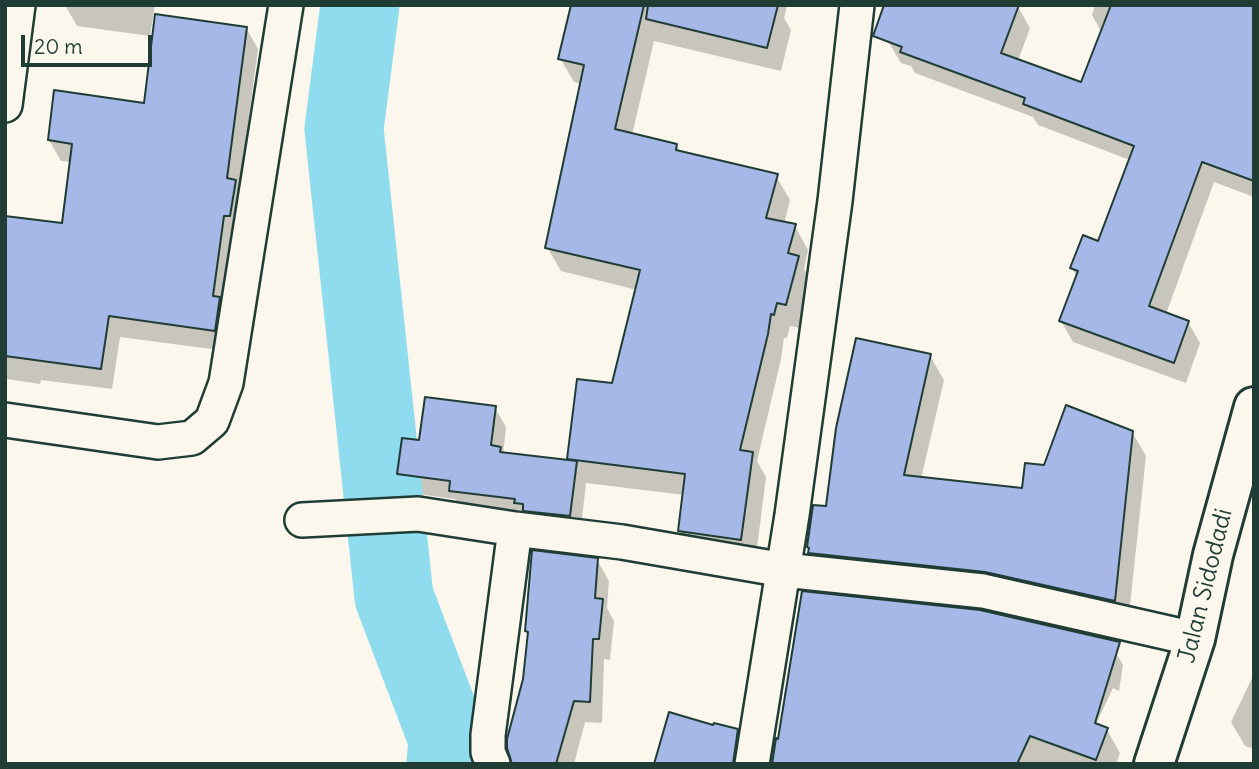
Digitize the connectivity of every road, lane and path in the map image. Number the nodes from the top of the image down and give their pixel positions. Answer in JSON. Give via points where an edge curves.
{"nodes":[{"id":1,"x":18,"y":5,"type":"edge"},
{"id":2,"x":286,"y":5,"type":"edge"},
{"id":3,"x":857,"y":5,"type":"edge"},
{"id":4,"x":5,"y":105,"type":"edge"},
{"id":5,"x":1254,"y":407,"type":"edge"},
{"id":6,"x":5,"y":419,"type":"edge"},
{"id":7,"x":302,"y":520,"type":"dead end"},
{"id":8,"x":514,"y":529,"type":"junction"},
{"id":9,"x":784,"y":570,"type":"junction"},
{"id":10,"x":1195,"y":639,"type":"junction"},
{"id":11,"x":493,"y":764,"type":"edge"},
{"id":12,"x":752,"y":764,"type":"edge"},
{"id":13,"x":1154,"y":764,"type":"edge"}],
"edges":[{"from":1,"to":4,"type":"street"},
{"from":2,"to":6,"type":"street","via":[[226,383],[212,421],[192,438],[158,442]]},
{"from":3,"to":9,"type":"street"},
{"from":5,"to":10,"type":"street","name":"Jalan Sidodadi"},
{"from":7,"to":8,"type":"street","via":[[418,514]]},
{"from":8,"to":9,"type":"street"},
{"from":8,"to":11,"type":"street","via":[[488,735]]},
{"from":9,"to":10,"type":"street","via":[[983,591]]},
{"from":9,"to":12,"type":"street"},
{"from":10,"to":13,"type":"street","name":"Jalan Sidodadi"}]}
